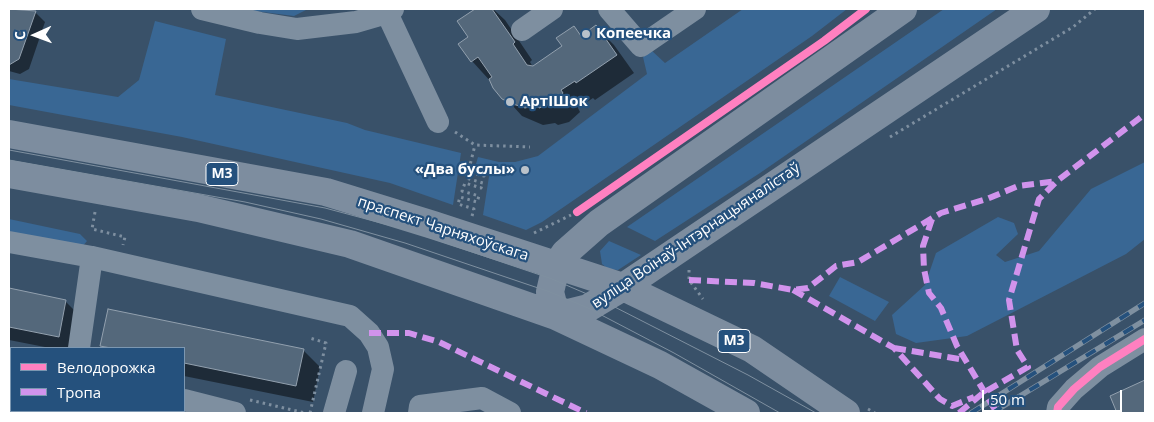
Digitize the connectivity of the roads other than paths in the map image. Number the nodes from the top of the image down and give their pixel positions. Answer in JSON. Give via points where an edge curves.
{"nodes":[{"id":1,"x":202,"y":9,"type":"edge"},
{"id":2,"x":552,"y":9,"type":"edge"},
{"id":3,"x":609,"y":9,"type":"edge"},
{"id":4,"x":694,"y":9,"type":"edge"},
{"id":5,"x":903,"y":9,"type":"edge"},
{"id":6,"x":1036,"y":9,"type":"edge"},
{"id":7,"x":390,"y":11,"type":"edge"},
{"id":8,"x":522,"y":30,"type":"dead end"},
{"id":9,"x":438,"y":122,"type":"road end"},
{"id":10,"x":9,"y":134,"type":"edge"},
{"id":11,"x":9,"y":174,"type":"edge"},
{"id":12,"x":9,"y":242,"type":"edge"},
{"id":13,"x":92,"y":257,"type":"junction"},
{"id":14,"x":556,"y":266,"type":"junction"},
{"id":15,"x":623,"y":287,"type":"junction"},
{"id":16,"x":556,"y":316,"type":"junction"},
{"id":17,"x":1145,"y":339,"type":"edge"},
{"id":18,"x":79,"y":347,"type":"edge"},
{"id":19,"x":346,"y":371,"type":"dead end"},
{"id":20,"x":185,"y":400,"type":"edge"},
{"id":21,"x":235,"y":413,"type":"edge"},
{"id":22,"x":334,"y":413,"type":"edge"},
{"id":23,"x":374,"y":413,"type":"edge"},
{"id":24,"x":419,"y":413,"type":"edge"},
{"id":25,"x":510,"y":413,"type":"edge"},
{"id":26,"x":746,"y":413,"type":"edge"},
{"id":27,"x":846,"y":413,"type":"edge"},
{"id":28,"x":1057,"y":413,"type":"edge"}],
"edges":[{"from":1,"to":7,"type":"street","via":[[297,29],[356,22]]},
{"from":2,"to":8,"type":"street"},
{"from":3,"to":4,"type":"street","via":[[641,46]]},
{"from":5,"to":14,"type":"main road","via":[[627,202],[565,253]]},
{"from":6,"to":15,"type":"main road","name":"вуліца Воінаў-Інтэрнацыяналістаў"},
{"from":7,"to":9,"type":"street"},
{"from":10,"to":14,"type":"main road","name":"праспект Чарняхоўскага","number":"М3","via":[[326,192]]},
{"from":11,"to":16,"type":"main road","via":[[198,208],[350,244]]},
{"from":12,"to":13,"type":"street"},
{"from":13,"to":18,"type":"street"},
{"from":13,"to":23,"type":"street","via":[[350,316],[369,333],[378,347],[383,370]]},
{"from":14,"to":15,"type":"main road","name":"праспект Чарняхоўскага","number":"М3"},
{"from":14,"to":16,"type":"main road","via":[[550,292]]},
{"from":15,"to":16,"type":"main road","name":"вуліца Воінаў-Інтэрнацыяналістаў","via":[[588,308]]},
{"from":15,"to":27,"type":"main road","name":"праспект Чарняхоўскага","number":"М3","via":[[752,350]]},
{"from":16,"to":26,"type":"main road","via":[[660,365]]},
{"from":17,"to":28,"type":"street","via":[[1100,367],[1074,389]]},
{"from":19,"to":22,"type":"street"},
{"from":20,"to":21,"type":"street"},
{"from":24,"to":25,"type":"street","via":[[420,406],[482,398]]}]}
